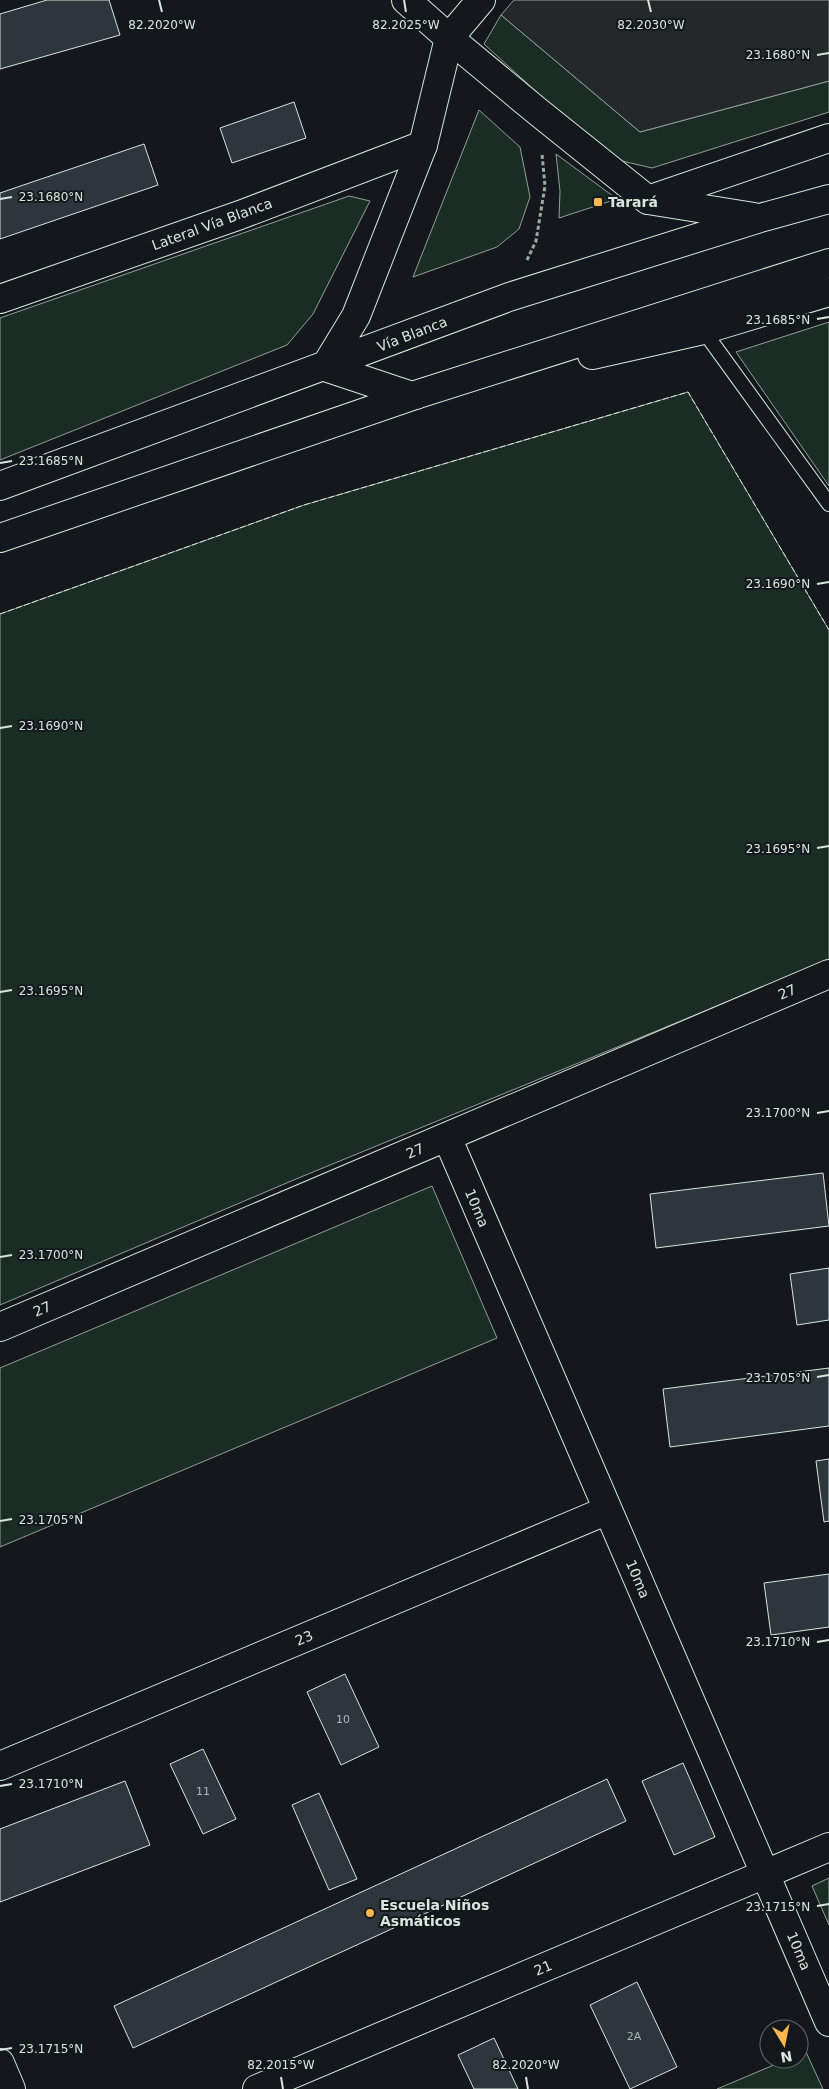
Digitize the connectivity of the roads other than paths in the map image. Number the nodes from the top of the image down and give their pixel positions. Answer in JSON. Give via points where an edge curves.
{"nodes":[{"id":1,"x":406,"y":0,"type":"edge"},
{"id":2,"x":481,"y":0,"type":"edge"},
{"id":3,"x":449,"y":38,"type":"junction"},
{"id":4,"x":829,"y":138,"type":"edge"},
{"id":5,"x":423,"y":145,"type":"junction"},
{"id":6,"x":829,"y":199,"type":"edge"},
{"id":7,"x":648,"y":200,"type":"junction"},
{"id":8,"x":760,"y":218,"type":"junction"},
{"id":9,"x":829,"y":263,"type":"edge"},
{"id":10,"x":829,"y":292,"type":"edge"},
{"id":11,"x":0,"y":299,"type":"edge"},
{"id":12,"x":703,"y":330,"type":"junction"},
{"id":13,"x":325,"y":367,"type":"junction"},
{"id":14,"x":412,"y":396,"type":"junction"},
{"id":15,"x":0,"y":486,"type":"edge"},
{"id":16,"x":829,"y":504,"type":"edge"},
{"id":17,"x":0,"y":538,"type":"edge"},
{"id":18,"x":829,"y":974,"type":"edge"},
{"id":19,"x":447,"y":1137,"type":"junction"},
{"id":20,"x":0,"y":1327,"type":"edge"},
{"id":21,"x":608,"y":1510,"type":"junction"},
{"id":22,"x":0,"y":1766,"type":"edge"},
{"id":23,"x":829,"y":1847,"type":"edge"},
{"id":24,"x":765,"y":1874,"type":"junction"},
{"id":25,"x":829,"y":2022,"type":"edge"},
{"id":26,"x":0,"y":2063,"type":"edge"},
{"id":27,"x":11,"y":2089,"type":"edge"},
{"id":28,"x":257,"y":2089,"type":"edge"}],
"edges":[{"from":1,"to":3,"type":"main road"},
{"from":2,"to":3,"type":"main road"},
{"from":3,"to":5,"type":"main road"},
{"from":3,"to":7,"type":"main road"},
{"from":4,"to":7,"type":"main road"},
{"from":5,"to":11,"type":"main road","name":"Lateral Vía Blanca","via":[[240,215]]},
{"from":5,"to":13,"type":"main road","via":[[356,316]]},
{"from":6,"to":8,"type":"main road","name":"Vía Blanca"},
{"from":7,"to":8,"type":"main road"},
{"from":8,"to":13,"type":"main road","name":"Vía Blanca","via":[[509,297]]},
{"from":9,"to":14,"type":"main road"},
{"from":10,"to":12,"type":"main road"},
{"from":12,"to":14,"type":"main road"},
{"from":12,"to":16,"type":"lane"},
{"from":13,"to":14,"type":"main road"},
{"from":13,"to":15,"type":"main road","name":"Vía Blanca"},
{"from":14,"to":17,"type":"main road"},
{"from":18,"to":19,"type":"main road","name":"27"},
{"from":19,"to":20,"type":"main road","name":"27"},
{"from":19,"to":21,"type":"main road","name":"10ma"},
{"from":21,"to":22,"type":"main road","name":"23"},
{"from":21,"to":24,"type":"main road","name":"10ma"},
{"from":23,"to":24,"type":"main road","name":"21"},
{"from":24,"to":25,"type":"main road","name":"10ma"},
{"from":24,"to":28,"type":"main road","name":"21"},
{"from":26,"to":27,"type":"main road"}]}
